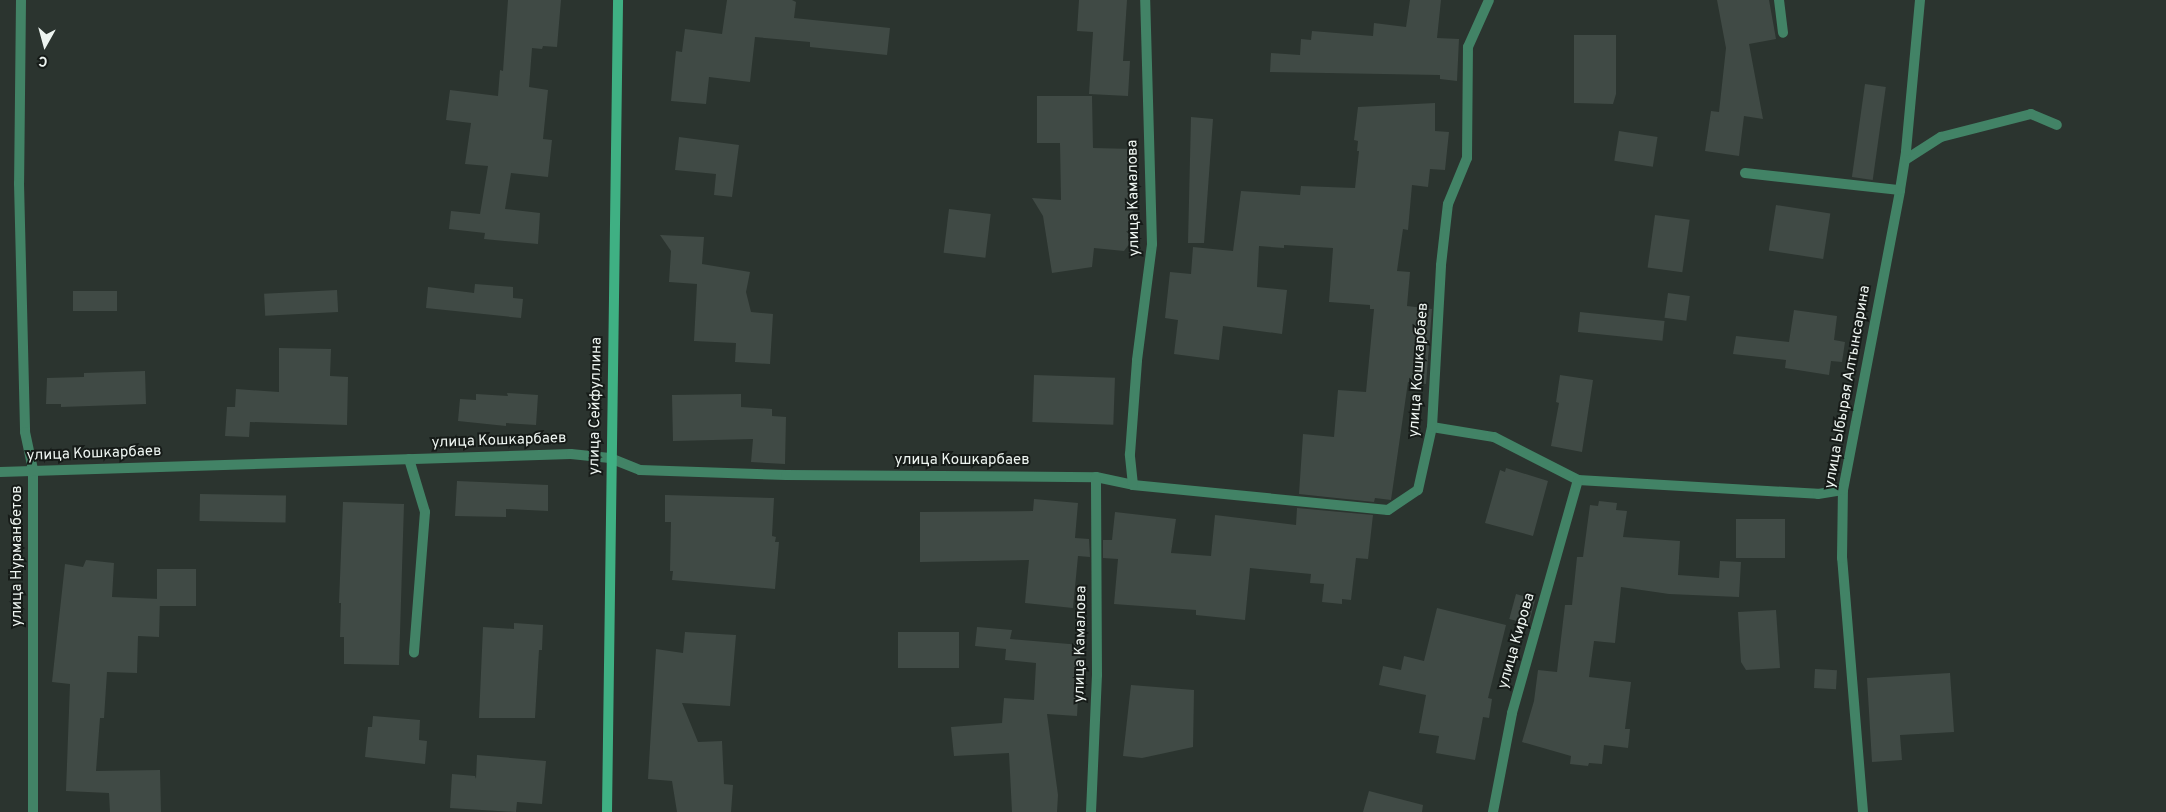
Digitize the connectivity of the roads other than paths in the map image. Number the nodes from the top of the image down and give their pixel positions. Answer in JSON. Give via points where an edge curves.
{"nodes":[{"id":1,"x":21,"y":0,"type":"edge"},
{"id":2,"x":618,"y":0,"type":"edge"},
{"id":3,"x":1145,"y":0,"type":"edge"},
{"id":4,"x":1489,"y":0,"type":"edge"},
{"id":5,"x":1779,"y":0,"type":"edge"},
{"id":6,"x":1920,"y":0,"type":"edge"},
{"id":7,"x":1783,"y":32,"type":"dead end"},
{"id":8,"x":2057,"y":125,"type":"dead end"},
{"id":9,"x":1905,"y":160,"type":"junction"},
{"id":10,"x":1745,"y":173,"type":"dead end"},
{"id":11,"x":1900,"y":190,"type":"junction"},
{"id":12,"x":1432,"y":427,"type":"junction"},
{"id":13,"x":610,"y":458,"type":"junction"},
{"id":14,"x":409,"y":459,"type":"junction"},
{"id":15,"x":33,"y":471,"type":"junction"},
{"id":16,"x":0,"y":472,"type":"edge"},
{"id":17,"x":1096,"y":477,"type":"junction"},
{"id":18,"x":1578,"y":480,"type":"junction"},
{"id":19,"x":1133,"y":485,"type":"junction"},
{"id":20,"x":1843,"y":490,"type":"junction"},
{"id":21,"x":414,"y":652,"type":"dead end"},
{"id":22,"x":33,"y":812,"type":"edge"},
{"id":23,"x":607,"y":812,"type":"edge"},
{"id":24,"x":1091,"y":812,"type":"edge"},
{"id":25,"x":1493,"y":812,"type":"edge"},
{"id":26,"x":1863,"y":812,"type":"edge"}],
"edges":[{"from":1,"to":15,"type":"street","name":"улица Нурманбетов","via":[[19,183],[25,432]]},
{"from":2,"to":13,"type":"street","name":"улица Сейфуллина"},
{"from":3,"to":19,"type":"street","name":"улица Камалова","via":[[1152,244],[1137,360],[1130,454]]},
{"from":4,"to":12,"type":"street","name":"улица Кошкарбаев","via":[[1468,47],[1467,158],[1448,204],[1441,265]]},
{"from":5,"to":7,"type":"street"},
{"from":6,"to":9,"type":"street","name":"улица Ыбырая Алтынсарина"},
{"from":8,"to":9,"type":"street","via":[[2031,114],[1941,137]]},
{"from":9,"to":11,"type":"street","name":"улица Ыбырая Алтынсарина"},
{"from":10,"to":11,"type":"street"},
{"from":11,"to":20,"type":"street","name":"улица Ыбырая Алтынсарина"},
{"from":12,"to":18,"type":"street","via":[[1494,437]]},
{"from":12,"to":19,"type":"street","name":"улица Кошкарбаев","via":[[1418,490],[1388,510]]},
{"from":13,"to":14,"type":"street","name":"улица Кошкарбаев","via":[[571,454]]},
{"from":13,"to":17,"type":"street","name":"улица Кошкарбаев","via":[[640,470],[786,475]]},
{"from":13,"to":23,"type":"street","name":"улица Сейфуллина"},
{"from":14,"to":15,"type":"street","name":"улица Кошкарбаев"},
{"from":14,"to":21,"type":"street","via":[[425,512]]},
{"from":15,"to":16,"type":"street","name":"улица Кошкарбаев"},
{"from":15,"to":22,"type":"street","name":"улица Нурманбетов"},
{"from":17,"to":19,"type":"street","name":"улица Кошкарбаев"},
{"from":17,"to":24,"type":"street","name":"улица Камалова","via":[[1097,675]]},
{"from":18,"to":20,"type":"street","via":[[1818,494]]},
{"from":18,"to":25,"type":"street","name":"улица Кирова","via":[[1512,713]]},
{"from":20,"to":26,"type":"street","name":"улица Ыбырая Алтынсарина","via":[[1842,558]]}]}
